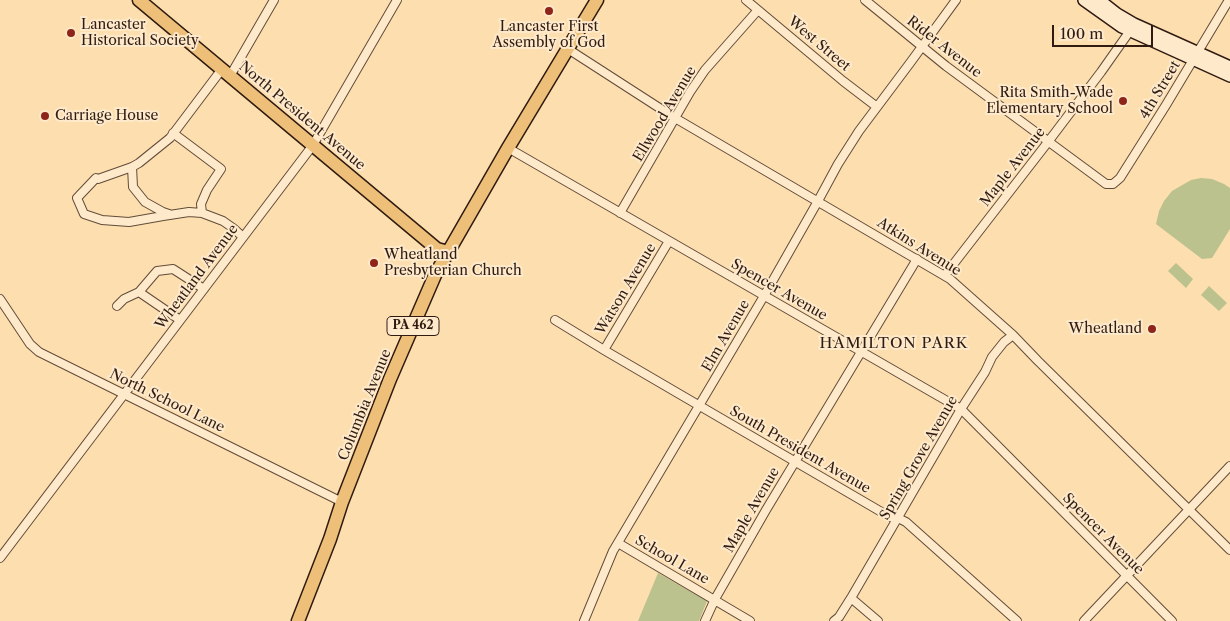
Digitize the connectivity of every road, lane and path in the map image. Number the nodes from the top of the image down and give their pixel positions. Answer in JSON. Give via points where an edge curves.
{"nodes":[{"id":1,"x":139,"y":0,"type":"edge"},
{"id":2,"x":274,"y":0,"type":"edge"},
{"id":3,"x":397,"y":0,"type":"edge"},
{"id":4,"x":597,"y":0,"type":"edge"},
{"id":5,"x":746,"y":0,"type":"edge"},
{"id":6,"x":865,"y":0,"type":"edge"},
{"id":7,"x":956,"y":0,"type":"edge"},
{"id":8,"x":1084,"y":0,"type":"edge"},
{"id":9,"x":1099,"y":0,"type":"edge"},
{"id":10,"x":1229,"y":0,"type":"edge"},
{"id":11,"x":758,"y":10,"type":"junction"},
{"id":12,"x":1132,"y":28,"type":"junction"},
{"id":13,"x":922,"y":47,"type":"junction"},
{"id":14,"x":568,"y":49,"type":"junction"},
{"id":15,"x":1195,"y":56,"type":"junction"},
{"id":16,"x":1230,"y":67,"type":"edge"},
{"id":17,"x":226,"y":72,"type":"junction"},
{"id":18,"x":1230,"y":76,"type":"edge"},
{"id":19,"x":877,"y":106,"type":"junction"},
{"id":20,"x":676,"y":118,"type":"junction"},
{"id":21,"x":174,"y":133,"type":"junction"},
{"id":22,"x":1048,"y":142,"type":"junction"},
{"id":23,"x":313,"y":145,"type":"junction"},
{"id":24,"x":508,"y":148,"type":"junction"},
{"id":25,"x":132,"y":167,"type":"junction"},
{"id":26,"x":1106,"y":184,"type":"joint"},
{"id":27,"x":818,"y":201,"type":"junction"},
{"id":28,"x":202,"y":213,"type":"junction"},
{"id":29,"x":620,"y":213,"type":"junction"},
{"id":30,"x":171,"y":215,"type":"junction"},
{"id":31,"x":243,"y":237,"type":"junction"},
{"id":32,"x":669,"y":241,"type":"junction"},
{"id":33,"x":448,"y":252,"type":"junction"},
{"id":34,"x":917,"y":259,"type":"junction"},
{"id":35,"x":945,"y":275,"type":"junction"},
{"id":36,"x":204,"y":289,"type":"junction"},
{"id":37,"x":139,"y":292,"type":"junction"},
{"id":38,"x":764,"y":296,"type":"junction"},
{"id":39,"x":0,"y":299,"type":"edge"},
{"id":40,"x":117,"y":306,"type":"dead end"},
{"id":41,"x":180,"y":320,"type":"junction"},
{"id":42,"x":555,"y":320,"type":"dead end"},
{"id":43,"x":1013,"y":335,"type":"junction"},
{"id":44,"x":604,"y":350,"type":"junction"},
{"id":45,"x":861,"y":352,"type":"junction"},
{"id":46,"x":124,"y":394,"type":"junction"},
{"id":47,"x":699,"y":406,"type":"junction"},
{"id":48,"x":961,"y":409,"type":"junction"},
{"id":49,"x":795,"y":461,"type":"junction"},
{"id":50,"x":1230,"y":466,"type":"edge"},
{"id":51,"x":342,"y":502,"type":"junction"},
{"id":52,"x":1189,"y":509,"type":"junction"},
{"id":53,"x":898,"y":519,"type":"junction"},
{"id":54,"x":618,"y":542,"type":"junction"},
{"id":55,"x":1230,"y":550,"type":"edge"},
{"id":56,"x":0,"y":558,"type":"edge"},
{"id":57,"x":1126,"y":575,"type":"junction"},
{"id":58,"x":851,"y":598,"type":"junction"},
{"id":59,"x":715,"y":599,"type":"junction"},
{"id":60,"x":298,"y":621,"type":"edge"},
{"id":61,"x":584,"y":621,"type":"edge"},
{"id":62,"x":705,"y":621,"type":"edge"},
{"id":63,"x":750,"y":621,"type":"edge"},
{"id":64,"x":834,"y":621,"type":"edge"},
{"id":65,"x":878,"y":621,"type":"edge"},
{"id":66,"x":1017,"y":621,"type":"edge"},
{"id":67,"x":1084,"y":621,"type":"edge"},
{"id":68,"x":1172,"y":621,"type":"edge"}],
"edges":[{"from":1,"to":17,"type":"main road","name":"North President Avenue"},
{"from":2,"to":17,"type":"street"},
{"from":3,"to":23,"type":"street","name":"Wheatland Avenue"},
{"from":4,"to":14,"type":"main road","name":"Columbia Avenue","number":"PA 462"},
{"from":5,"to":11,"type":"street","name":"West Street"},
{"from":6,"to":13,"type":"street","name":"Rider Avenue"},
{"from":7,"to":13,"type":"street","name":"Elm Avenue"},
{"from":8,"to":12,"type":"main road","via":[[1112,21]]},
{"from":9,"to":12,"type":"main road"},
{"from":10,"to":15,"type":"street","name":"4th Street"},
{"from":11,"to":19,"type":"street","name":"West Street"},
{"from":11,"to":20,"type":"street","name":"Ellwood Avenue","via":[[705,70]]},
{"from":12,"to":15,"type":"main road"},
{"from":12,"to":22,"type":"street","name":"Maple Avenue"},
{"from":13,"to":19,"type":"street","name":"Elm Avenue"},
{"from":13,"to":22,"type":"street","name":"Rider Avenue"},
{"from":14,"to":20,"type":"street","name":"Atkins Avenue"},
{"from":14,"to":24,"type":"main road","name":"Columbia Avenue","number":"PA 462"},
{"from":15,"to":16,"type":"main road"},
{"from":15,"to":18,"type":"main road"},
{"from":15,"to":26,"type":"street","name":"4th Street","via":[[1120,178],[1113,184]]},
{"from":17,"to":21,"type":"street"},
{"from":17,"to":23,"type":"main road","name":"North President Avenue"},
{"from":19,"to":27,"type":"street","name":"Elm Avenue","via":[[838,164]]},
{"from":20,"to":27,"type":"street","name":"Atkins Avenue"},
{"from":20,"to":29,"type":"street","name":"Ellwood Avenue"},
{"from":21,"to":25,"type":"street"},
{"from":21,"to":28,"type":"street","via":[[221,169],[207,190],[201,204]]},
{"from":22,"to":26,"type":"street","name":"Rider Avenue"},
{"from":22,"to":35,"type":"street","name":"Maple Avenue"},
{"from":23,"to":31,"type":"street","name":"Wheatland Avenue"},
{"from":23,"to":33,"type":"main road","name":"North President Avenue","via":[[437,249]]},
{"from":24,"to":29,"type":"street","name":"Spencer Avenue"},
{"from":24,"to":33,"type":"main road","name":"Columbia Avenue","number":"PA 462"},
{"from":25,"to":30,"type":"street","via":[[133,186],[145,202]]},
{"from":25,"to":30,"type":"street","via":[[96,178],[77,198],[84,214],[102,220],[130,222]]},
{"from":27,"to":34,"type":"street","name":"Atkins Avenue"},
{"from":27,"to":38,"type":"street","name":"Elm Avenue"},
{"from":28,"to":30,"type":"street"},
{"from":28,"to":31,"type":"street","via":[[223,221]]},
{"from":29,"to":32,"type":"street","name":"Spencer Avenue"},
{"from":31,"to":36,"type":"street","name":"Wheatland Avenue"},
{"from":32,"to":38,"type":"street","name":"Spencer Avenue"},
{"from":32,"to":44,"type":"street","name":"Watson Avenue"},
{"from":33,"to":51,"type":"main road","name":"Columbia Avenue","number":"PA 462","via":[[390,379]]},
{"from":34,"to":35,"type":"street","name":"Atkins Avenue"},
{"from":34,"to":45,"type":"street","name":"Maple Avenue"},
{"from":35,"to":43,"type":"street","name":"Atkins Avenue"},
{"from":36,"to":37,"type":"street","via":[[173,269],[157,271]]},
{"from":36,"to":41,"type":"street","name":"Wheatland Avenue"},
{"from":37,"to":40,"type":"street"},
{"from":37,"to":41,"type":"street"},
{"from":38,"to":45,"type":"street","name":"Spencer Avenue"},
{"from":38,"to":47,"type":"street","name":"Elm Avenue"},
{"from":39,"to":46,"type":"street","name":"North School Lane","via":[[34,349]]},
{"from":41,"to":46,"type":"street","name":"Wheatland Avenue"},
{"from":42,"to":44,"type":"street","name":"South President Avenue"},
{"from":43,"to":48,"type":"street","name":"Spring Grove Avenue","via":[[997,350]]},
{"from":43,"to":52,"type":"street","name":"Atkins Avenue"},
{"from":44,"to":47,"type":"street","name":"South President Avenue"},
{"from":45,"to":48,"type":"street","name":"Spencer Avenue"},
{"from":45,"to":49,"type":"street","name":"Maple Avenue"},
{"from":46,"to":51,"type":"street","name":"North School Lane"},
{"from":46,"to":56,"type":"street","name":"Wheatland Avenue"},
{"from":47,"to":49,"type":"street","name":"South President Avenue"},
{"from":47,"to":54,"type":"street","name":"Elm Avenue"},
{"from":48,"to":53,"type":"street","name":"Spring Grove Avenue"},
{"from":48,"to":57,"type":"street","name":"Spencer Avenue"},
{"from":49,"to":53,"type":"street","name":"South President Avenue"},
{"from":49,"to":59,"type":"street","name":"Maple Avenue"},
{"from":50,"to":52,"type":"street"},
{"from":51,"to":60,"type":"main road","name":"Columbia Avenue","number":"PA 462"},
{"from":52,"to":55,"type":"street","name":"Atkins Avenue"},
{"from":52,"to":57,"type":"street"},
{"from":53,"to":58,"type":"street","name":"Spring Grove Avenue"},
{"from":53,"to":66,"type":"street","name":"South President Avenue","via":[[906,522]]},
{"from":54,"to":59,"type":"street","name":"School Lane"},
{"from":54,"to":61,"type":"street","name":"Elm Avenue"},
{"from":57,"to":67,"type":"street"},
{"from":57,"to":68,"type":"street","name":"Spencer Avenue"},
{"from":58,"to":64,"type":"street","name":"Spring Grove Avenue"},
{"from":58,"to":65,"type":"street"},
{"from":59,"to":62,"type":"street","name":"Maple Avenue"},
{"from":59,"to":63,"type":"street","name":"School Lane"}]}
